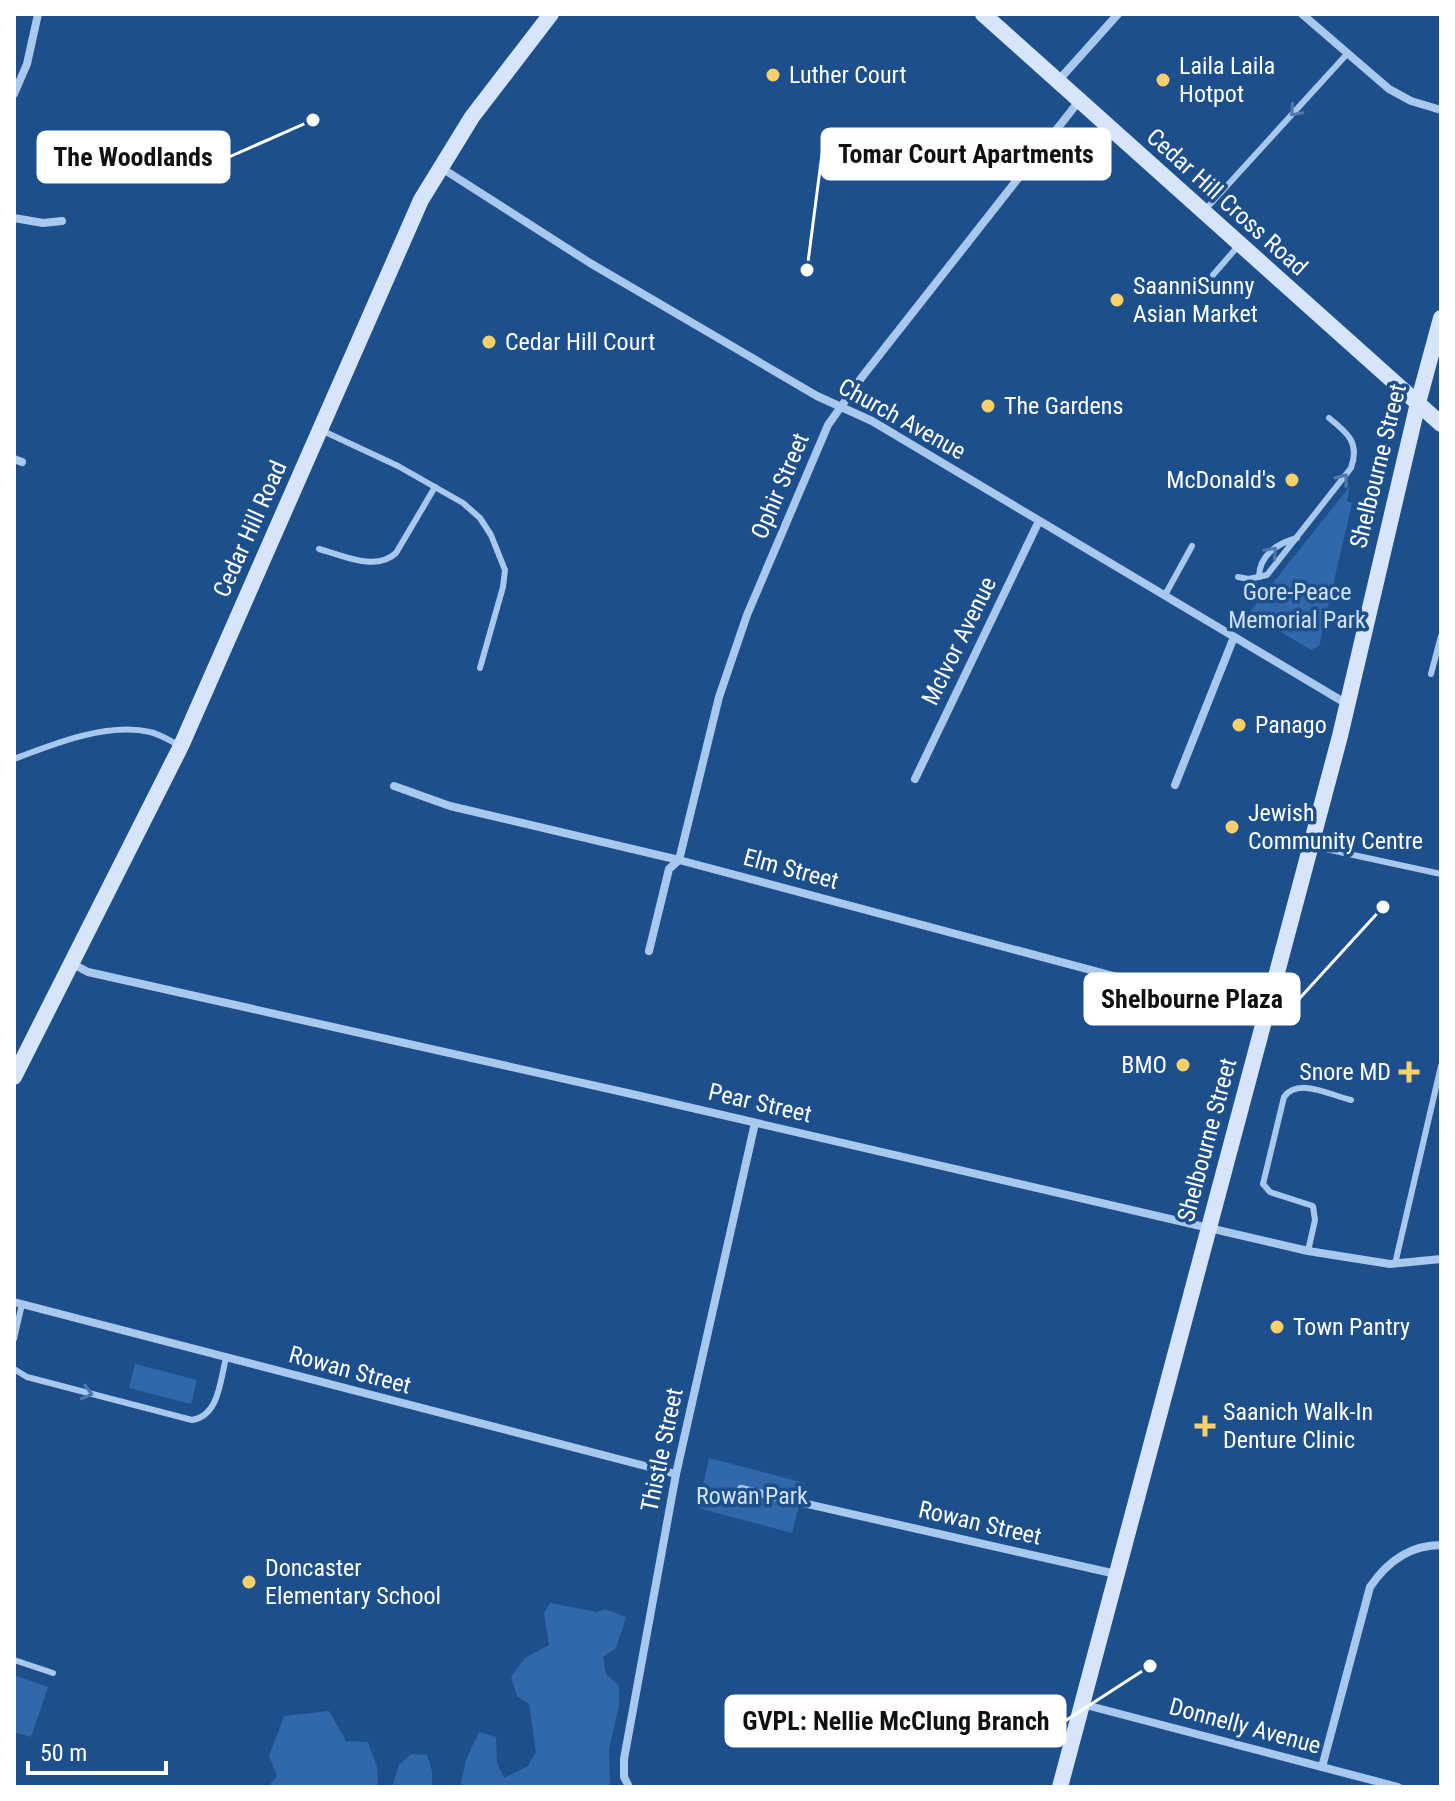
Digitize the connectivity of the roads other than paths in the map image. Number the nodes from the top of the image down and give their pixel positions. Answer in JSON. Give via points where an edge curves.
{"nodes":[{"id":1,"x":38,"y":14,"type":"edge"},
{"id":2,"x":551,"y":14,"type":"edge"},
{"id":3,"x":983,"y":14,"type":"edge"},
{"id":4,"x":1118,"y":14,"type":"edge"},
{"id":5,"x":1302,"y":14,"type":"edge"},
{"id":6,"x":1347,"y":54,"type":"junction"},
{"id":7,"x":1057,"y":81,"type":"junction"},
{"id":8,"x":14,"y":94,"type":"edge"},
{"id":9,"x":1079,"y":101,"type":"junction"},
{"id":10,"x":1441,"y":110,"type":"edge"},
{"id":11,"x":440,"y":167,"type":"junction"},
{"id":12,"x":1203,"y":212,"type":"junction"},
{"id":13,"x":14,"y":218,"type":"edge"},
{"id":14,"x":62,"y":221,"type":"dead end"},
{"id":15,"x":1239,"y":245,"type":"junction"},
{"id":16,"x":1213,"y":275,"type":"dead end"},
{"id":17,"x":1441,"y":318,"type":"edge"},
{"id":18,"x":1418,"y":403,"type":"junction"},
{"id":19,"x":841,"y":408,"type":"junction"},
{"id":20,"x":1329,"y":418,"type":"dead end"},
{"id":21,"x":1441,"y":424,"type":"edge"},
{"id":22,"x":320,"y":429,"type":"junction"},
{"id":23,"x":435,"y":487,"type":"junction"},
{"id":24,"x":1039,"y":521,"type":"junction"},
{"id":25,"x":1297,"y":538,"type":"junction"},
{"id":26,"x":1192,"y":546,"type":"dead end"},
{"id":27,"x":319,"y":549,"type":"dead end"},
{"id":28,"x":1238,"y":577,"type":"dead end"},
{"id":29,"x":1259,"y":577,"type":"junction"},
{"id":30,"x":1165,"y":595,"type":"junction"},
{"id":31,"x":1441,"y":636,"type":"edge"},
{"id":32,"x":1234,"y":637,"type":"junction"},
{"id":33,"x":480,"y":668,"type":"dead end"},
{"id":34,"x":1431,"y":674,"type":"dead end"},
{"id":35,"x":1347,"y":704,"type":"junction"},
{"id":36,"x":181,"y":746,"type":"junction"},
{"id":37,"x":14,"y":759,"type":"edge"},
{"id":38,"x":915,"y":779,"type":"dead end"},
{"id":39,"x":1175,"y":785,"type":"dead end"},
{"id":40,"x":394,"y":786,"type":"dead end"},
{"id":41,"x":1310,"y":846,"type":"junction"},
{"id":42,"x":679,"y":860,"type":"junction"},
{"id":43,"x":1441,"y":874,"type":"edge"},
{"id":44,"x":649,"y":951,"type":"dead end"},
{"id":45,"x":73,"y":964,"type":"junction"},
{"id":46,"x":1177,"y":993,"type":"dead end"},
{"id":47,"x":1441,"y":1066,"type":"edge"},
{"id":48,"x":14,"y":1077,"type":"edge"},
{"id":49,"x":1351,"y":1100,"type":"dead end"},
{"id":50,"x":755,"y":1123,"type":"junction"},
{"id":51,"x":1208,"y":1228,"type":"junction"},
{"id":52,"x":1308,"y":1251,"type":"junction"},
{"id":53,"x":1441,"y":1259,"type":"edge"},
{"id":54,"x":1395,"y":1264,"type":"junction"},
{"id":55,"x":18,"y":1303,"type":"edge"},
{"id":56,"x":14,"y":1339,"type":"edge"},
{"id":57,"x":226,"y":1358,"type":"junction"},
{"id":58,"x":14,"y":1369,"type":"edge"},
{"id":59,"x":676,"y":1474,"type":"junction"},
{"id":60,"x":741,"y":1489,"type":"dead end"},
{"id":61,"x":1441,"y":1545,"type":"edge"},
{"id":62,"x":1116,"y":1574,"type":"junction"},
{"id":63,"x":14,"y":1660,"type":"edge"},
{"id":64,"x":53,"y":1673,"type":"dead end"},
{"id":65,"x":1082,"y":1704,"type":"junction"},
{"id":66,"x":1322,"y":1767,"type":"junction"},
{"id":67,"x":629,"y":1787,"type":"edge"},
{"id":68,"x":1060,"y":1787,"type":"edge"},
{"id":69,"x":1398,"y":1787,"type":"edge"}],
"edges":[{"from":1,"to":8,"type":"street"},
{"from":2,"to":11,"type":"main road","name":"Cedar Hill Road"},
{"from":3,"to":7,"type":"main road","name":"Cedar Hill Cross Road"},
{"from":4,"to":7,"type":"street"},
{"from":5,"to":6,"type":"street"},
{"from":6,"to":10,"type":"street","via":[[1399,95]]},
{"from":6,"to":12,"type":"lane","one_way":true},
{"from":7,"to":9,"type":"main road","name":"Cedar Hill Cross Road"},
{"from":9,"to":12,"type":"main road","name":"Cedar Hill Cross Road"},
{"from":9,"to":19,"type":"street","name":"Ophir Street"},
{"from":11,"to":19,"type":"street","name":"Church Avenue","via":[[590,263]]},
{"from":11,"to":22,"type":"main road","name":"Cedar Hill Road"},
{"from":12,"to":15,"type":"main road","name":"Cedar Hill Cross Road"},
{"from":13,"to":14,"type":"street"},
{"from":15,"to":16,"type":"lane"},
{"from":15,"to":18,"type":"main road","name":"Cedar Hill Cross Road"},
{"from":17,"to":18,"type":"main road","name":"Shelbourne Street"},
{"from":18,"to":21,"type":"main road","name":"Cedar Hill Cross Road"},
{"from":18,"to":35,"type":"main road","name":"Shelbourne Street"},
{"from":19,"to":24,"type":"street","name":"Church Avenue","via":[[872,421]]},
{"from":19,"to":42,"type":"street","name":"Ophir Street","via":[[808,469],[747,615],[719,697]]},
{"from":25,"to":20,"type":"lane","one_way":true,"via":[[1354,461],[1349,434]]},
{"from":22,"to":23,"type":"lane"},
{"from":22,"to":36,"type":"main road","name":"Cedar Hill Road"},
{"from":23,"to":27,"type":"lane","via":[[388,560],[372,562]]},
{"from":23,"to":33,"type":"lane","via":[[473,510],[491,535],[505,570]]},
{"from":24,"to":30,"type":"street","name":"Church Avenue"},
{"from":24,"to":38,"type":"street","name":"McIvor Avenue"},
{"from":25,"to":29,"type":"lane","via":[[1267,575]]},
{"from":29,"to":25,"type":"lane","one_way":true,"via":[[1259,567],[1278,542]]},
{"from":26,"to":30,"type":"lane"},
{"from":28,"to":29,"type":"lane"},
{"from":30,"to":32,"type":"street","name":"Church Avenue"},
{"from":31,"to":34,"type":"lane"},
{"from":32,"to":35,"type":"street","name":"Church Avenue"},
{"from":32,"to":39,"type":"street"},
{"from":35,"to":41,"type":"main road","name":"Shelbourne Street"},
{"from":36,"to":37,"type":"lane","via":[[150,732],[120,731],[64,740]]},
{"from":36,"to":45,"type":"main road","name":"Cedar Hill Road"},
{"from":40,"to":42,"type":"street","name":"Elm Street","via":[[450,806]]},
{"from":41,"to":43,"type":"lane"},
{"from":41,"to":51,"type":"main road","name":"Shelbourne Street"},
{"from":42,"to":44,"type":"street","name":"Ophir Street","via":[[669,869]]},
{"from":42,"to":46,"type":"street","name":"Elm Street"},
{"from":45,"to":48,"type":"main road","name":"Cedar Hill Road"},
{"from":45,"to":50,"type":"street","name":"Pear Street","via":[[88,972]]},
{"from":47,"to":54,"type":"lane"},
{"from":49,"to":52,"type":"lane","via":[[1294,1087],[1284,1097],[1263,1184],[1270,1192],[1313,1206]]},
{"from":50,"to":51,"type":"street","name":"Pear Street"},
{"from":50,"to":59,"type":"street","name":"Thistle Street"},
{"from":51,"to":52,"type":"street","name":"Pear Street"},
{"from":51,"to":62,"type":"main road","name":"Shelbourne Street"},
{"from":52,"to":54,"type":"street","name":"Pear Street"},
{"from":53,"to":54,"type":"street","name":"Pear Street"},
{"from":55,"to":56,"type":"lane"},
{"from":55,"to":57,"type":"street","name":"Rowan Street"},
{"from":58,"to":57,"type":"lane","one_way":true,"via":[[27,1377],[192,1420],[211,1410]]},
{"from":57,"to":59,"type":"street","name":"Rowan Street"},
{"from":59,"to":67,"type":"street","name":"Thistle Street","via":[[624,1759]]},
{"from":60,"to":62,"type":"street","name":"Rowan Street"},
{"from":61,"to":66,"type":"street","via":[[1399,1556],[1370,1587]]},
{"from":62,"to":65,"type":"main road","name":"Shelbourne Street"},
{"from":63,"to":64,"type":"lane"},
{"from":65,"to":66,"type":"street","name":"Donnelly Avenue"},
{"from":65,"to":68,"type":"main road","name":"Shelbourne Street"},
{"from":66,"to":69,"type":"street","name":"Donnelly Avenue"}]}
